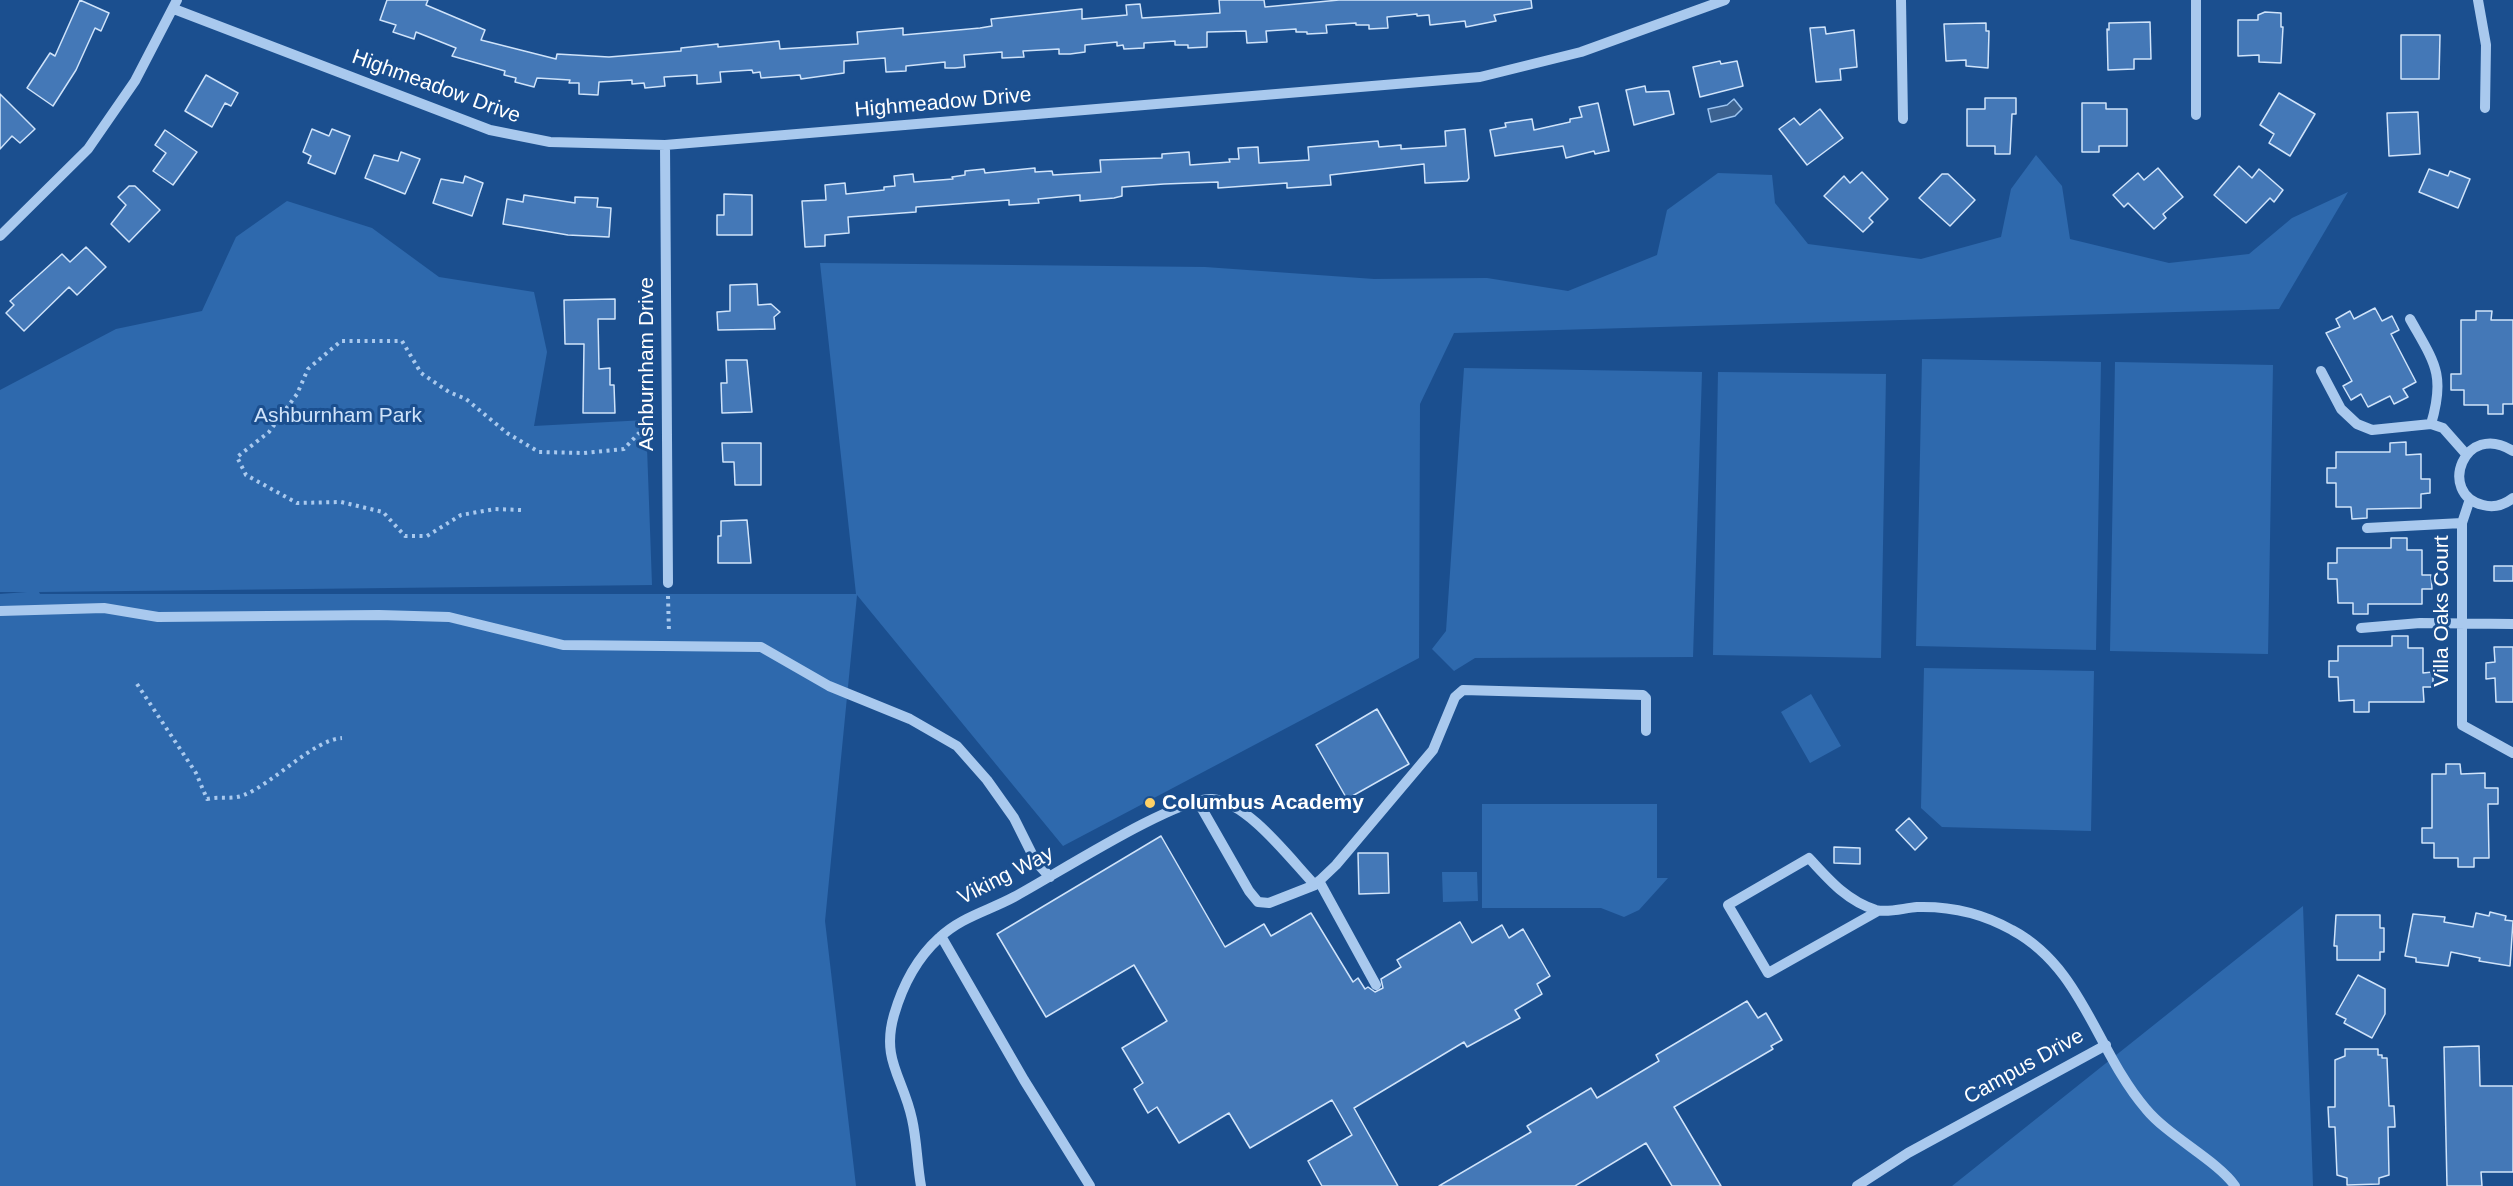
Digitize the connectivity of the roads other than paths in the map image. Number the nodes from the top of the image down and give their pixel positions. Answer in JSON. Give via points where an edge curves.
{"nodes":[{"id":1,"x":1725,"y":0,"type":"edge"},
{"id":2,"x":1901,"y":0,"type":"edge"},
{"id":3,"x":2196,"y":0,"type":"edge"},
{"id":4,"x":2478,"y":0,"type":"edge"},
{"id":5,"x":176,"y":4,"type":"edge"},
{"id":6,"x":2485,"y":108,"type":"dead end"},
{"id":7,"x":2196,"y":115,"type":"dead end"},
{"id":8,"x":1903,"y":119,"type":"dead end"},
{"id":9,"x":665,"y":145,"type":"junction"},
{"id":10,"x":0,"y":236,"type":"edge"},
{"id":11,"x":2410,"y":319,"type":"dead end"},
{"id":12,"x":2321,"y":371,"type":"dead end"},
{"id":13,"x":2431,"y":424,"type":"junction"},
{"id":14,"x":2513,"y":451,"type":"edge"},
{"id":15,"x":2466,"y":454,"type":"junction"},
{"id":16,"x":2470,"y":499,"type":"junction"},
{"id":17,"x":2512,"y":500,"type":"edge"},
{"id":18,"x":2462,"y":524,"type":"junction"},
{"id":19,"x":2367,"y":528,"type":"dead end"},
{"id":20,"x":668,"y":583,"type":"road end"},
{"id":21,"x":0,"y":611,"type":"edge"},
{"id":22,"x":2513,"y":624,"type":"edge"},
{"id":23,"x":2461,"y":626,"type":"junction"},
{"id":24,"x":2361,"y":628,"type":"dead end"},
{"id":25,"x":1646,"y":731,"type":"dead end"},
{"id":26,"x":2513,"y":753,"type":"edge"},
{"id":27,"x":1197,"y":800,"type":"junction"},
{"id":28,"x":1050,"y":877,"type":"junction"},
{"id":29,"x":1317,"y":883,"type":"junction"},
{"id":30,"x":1878,"y":911,"type":"junction"},
{"id":31,"x":941,"y":936,"type":"junction"},
{"id":32,"x":1376,"y":985,"type":"dead end"},
{"id":33,"x":2106,"y":1044,"type":"junction"},
{"id":34,"x":921,"y":1186,"type":"edge"},
{"id":35,"x":1090,"y":1186,"type":"edge"},
{"id":36,"x":1857,"y":1186,"type":"edge"},
{"id":37,"x":2235,"y":1186,"type":"edge"}],
"edges":[{"from":1,"to":9,"type":"street","name":"Highmeadow Drive","via":[[1581,52],[1480,77]]},
{"from":2,"to":8,"type":"street"},
{"from":3,"to":7,"type":"street"},
{"from":4,"to":6,"type":"street","via":[[2486,45]]},
{"from":5,"to":9,"type":"street","name":"Highmeadow Drive","via":[[490,130],[550,142]]},
{"from":5,"to":10,"type":"street","via":[[135,81],[88,149]]},
{"from":9,"to":20,"type":"street","name":"Ashburnham Drive"},
{"from":11,"to":13,"type":"street","via":[[2437,367],[2437,404]]},
{"from":12,"to":13,"type":"street","via":[[2341,409],[2356,424],[2372,430]]},
{"from":13,"to":15,"type":"street","via":[[2444,428]]},
{"from":14,"to":15,"type":"street","via":[[2493,442],[2474,447]]},
{"from":15,"to":16,"type":"street","via":[[2459,472]]},
{"from":16,"to":17,"type":"street","via":[[2491,507]]},
{"from":16,"to":18,"type":"street","name":"Villa Oaks Court"},
{"from":18,"to":19,"type":"street"},
{"from":18,"to":23,"type":"street","name":"Villa Oaks Court"},
{"from":21,"to":28,"type":"street","via":[[104,608],[158,617],[449,617],[563,645],[761,647],[829,686],[910,719],[957,746],[1014,818],[1036,862]]},
{"from":22,"to":23,"type":"street"},
{"from":23,"to":24,"type":"street","via":[[2420,623]]},
{"from":23,"to":26,"type":"street","name":"Villa Oaks Court","via":[[2462,725]]},
{"from":25,"to":29,"type":"street","via":[[1643,695],[1463,690],[1455,697],[1434,750]]},
{"from":27,"to":28,"type":"street","name":"Viking Way"},
{"from":27,"to":29,"type":"street","via":[[1213,799],[1238,807]]},
{"from":27,"to":29,"type":"street","via":[[1258,902],[1269,903]]},
{"from":28,"to":31,"type":"street","name":"Viking Way","via":[[971,915]]},
{"from":29,"to":32,"type":"street"},
{"from":30,"to":30,"type":"street","via":[[1767,973],[1728,905],[1809,858],[1834,886]]},
{"from":30,"to":33,"type":"street","via":[[1951,909],[1984,915],[2020,934],[2047,953],[2059,968]]},
{"from":31,"to":34,"type":"street","name":"Viking Way","via":[[920,956],[906,980],[888,1048],[912,1118]]},
{"from":31,"to":35,"type":"street"},
{"from":33,"to":36,"type":"street","name":"Campus Drive","via":[[1908,1153]]},
{"from":33,"to":37,"type":"street","name":"Campus Drive","via":[[2146,1109]]}]}
